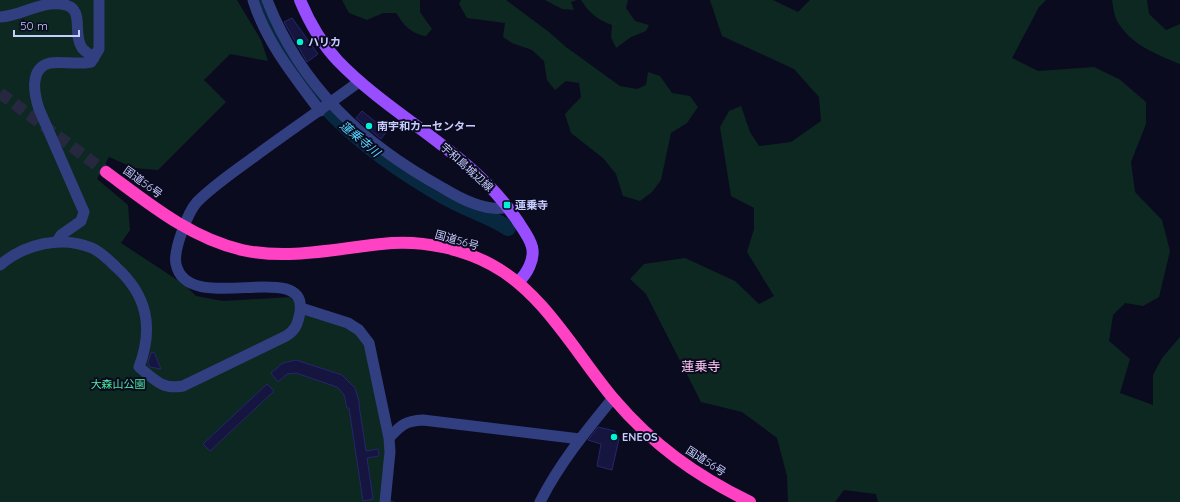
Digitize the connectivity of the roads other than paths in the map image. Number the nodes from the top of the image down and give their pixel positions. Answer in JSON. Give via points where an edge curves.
{"nodes":[{"id":1,"x":99,"y":0,"type":"edge"},
{"id":2,"x":253,"y":0,"type":"edge"},
{"id":3,"x":267,"y":0,"type":"edge"},
{"id":4,"x":300,"y":0,"type":"edge"},
{"id":5,"x":0,"y":16,"type":"edge"},
{"id":6,"x":94,"y":58,"type":"junction"},
{"id":7,"x":360,"y":81,"type":"junction"},
{"id":8,"x":331,"y":103,"type":"junction"},
{"id":9,"x":320,"y":111,"type":"junction"},
{"id":10,"x":106,"y":172,"type":"tunnel mouth"},
{"id":11,"x":508,"y":207,"type":"junction"},
{"id":12,"x":185,"y":227,"type":"junction"},
{"id":13,"x":54,"y":242,"type":"junction"},
{"id":14,"x":0,"y":265,"type":"edge"},
{"id":15,"x":518,"y":282,"type":"junction"},
{"id":16,"x":301,"y":308,"type":"junction"},
{"id":17,"x":613,"y":398,"type":"junction"},
{"id":18,"x":389,"y":438,"type":"junction"},
{"id":19,"x":580,"y":438,"type":"junction"},
{"id":20,"x":385,"y":502,"type":"edge"},
{"id":21,"x":540,"y":502,"type":"edge"},
{"id":22,"x":750,"y":502,"type":"edge"}],
"edges":[{"from":1,"to":6,"type":"street","via":[[99,49]]},
{"from":2,"to":9,"type":"street","via":[[270,40]]},
{"from":3,"to":8,"type":"street","via":[[275,20],[302,68]]},
{"from":4,"to":7,"type":"main road","name":"宇和島城辺線","via":[[322,40],[338,61]]},
{"from":5,"to":6,"type":"street","via":[[11,16],[48,4],[61,4],[71,8],[78,17],[82,48]]},
{"from":6,"to":13,"type":"street","via":[[91,62],[78,65],[50,63],[40,68],[35,78],[34,95],[84,212],[81,221]]},
{"from":7,"to":8,"type":"street"},
{"from":7,"to":11,"type":"main road","name":"宇和島城辺線","via":[[468,166]]},
{"from":8,"to":9,"type":"street"},
{"from":8,"to":11,"type":"street","via":[[382,151],[410,170],[455,195],[491,209]]},
{"from":9,"to":12,"type":"street","via":[[281,136],[214,187],[196,203]]},
{"from":10,"to":12,"type":"highway","name":"国道56号"},
{"from":11,"to":15,"type":"main road","name":"宇和島城辺線","via":[[532,247],[530,266]]},
{"from":12,"to":15,"type":"highway","name":"国道56号","via":[[209,240],[243,250],[281,255],[393,243],[428,245],[466,254],[493,265]]},
{"from":12,"to":16,"type":"street","via":[[177,248],[176,263],[180,275],[208,288],[231,290],[269,285],[281,287],[291,291]]},
{"from":13,"to":14,"type":"street","via":[[19,252]]},
{"from":13,"to":16,"type":"street","via":[[74,242],[93,249],[127,277],[142,302],[147,328],[143,355],[138,366],[160,384],[171,388],[183,386],[294,331]]},
{"from":15,"to":17,"type":"highway","name":"国道56号","via":[[542,307]]},
{"from":16,"to":18,"type":"street","via":[[348,323],[359,330],[370,343]]},
{"from":17,"to":19,"type":"street"},
{"from":17,"to":22,"type":"highway","name":"国道56号","via":[[648,436],[691,470]]},
{"from":18,"to":19,"type":"street","via":[[408,421],[423,420]]},
{"from":18,"to":20,"type":"street"},
{"from":19,"to":21,"type":"street","via":[[552,477]]}]}
